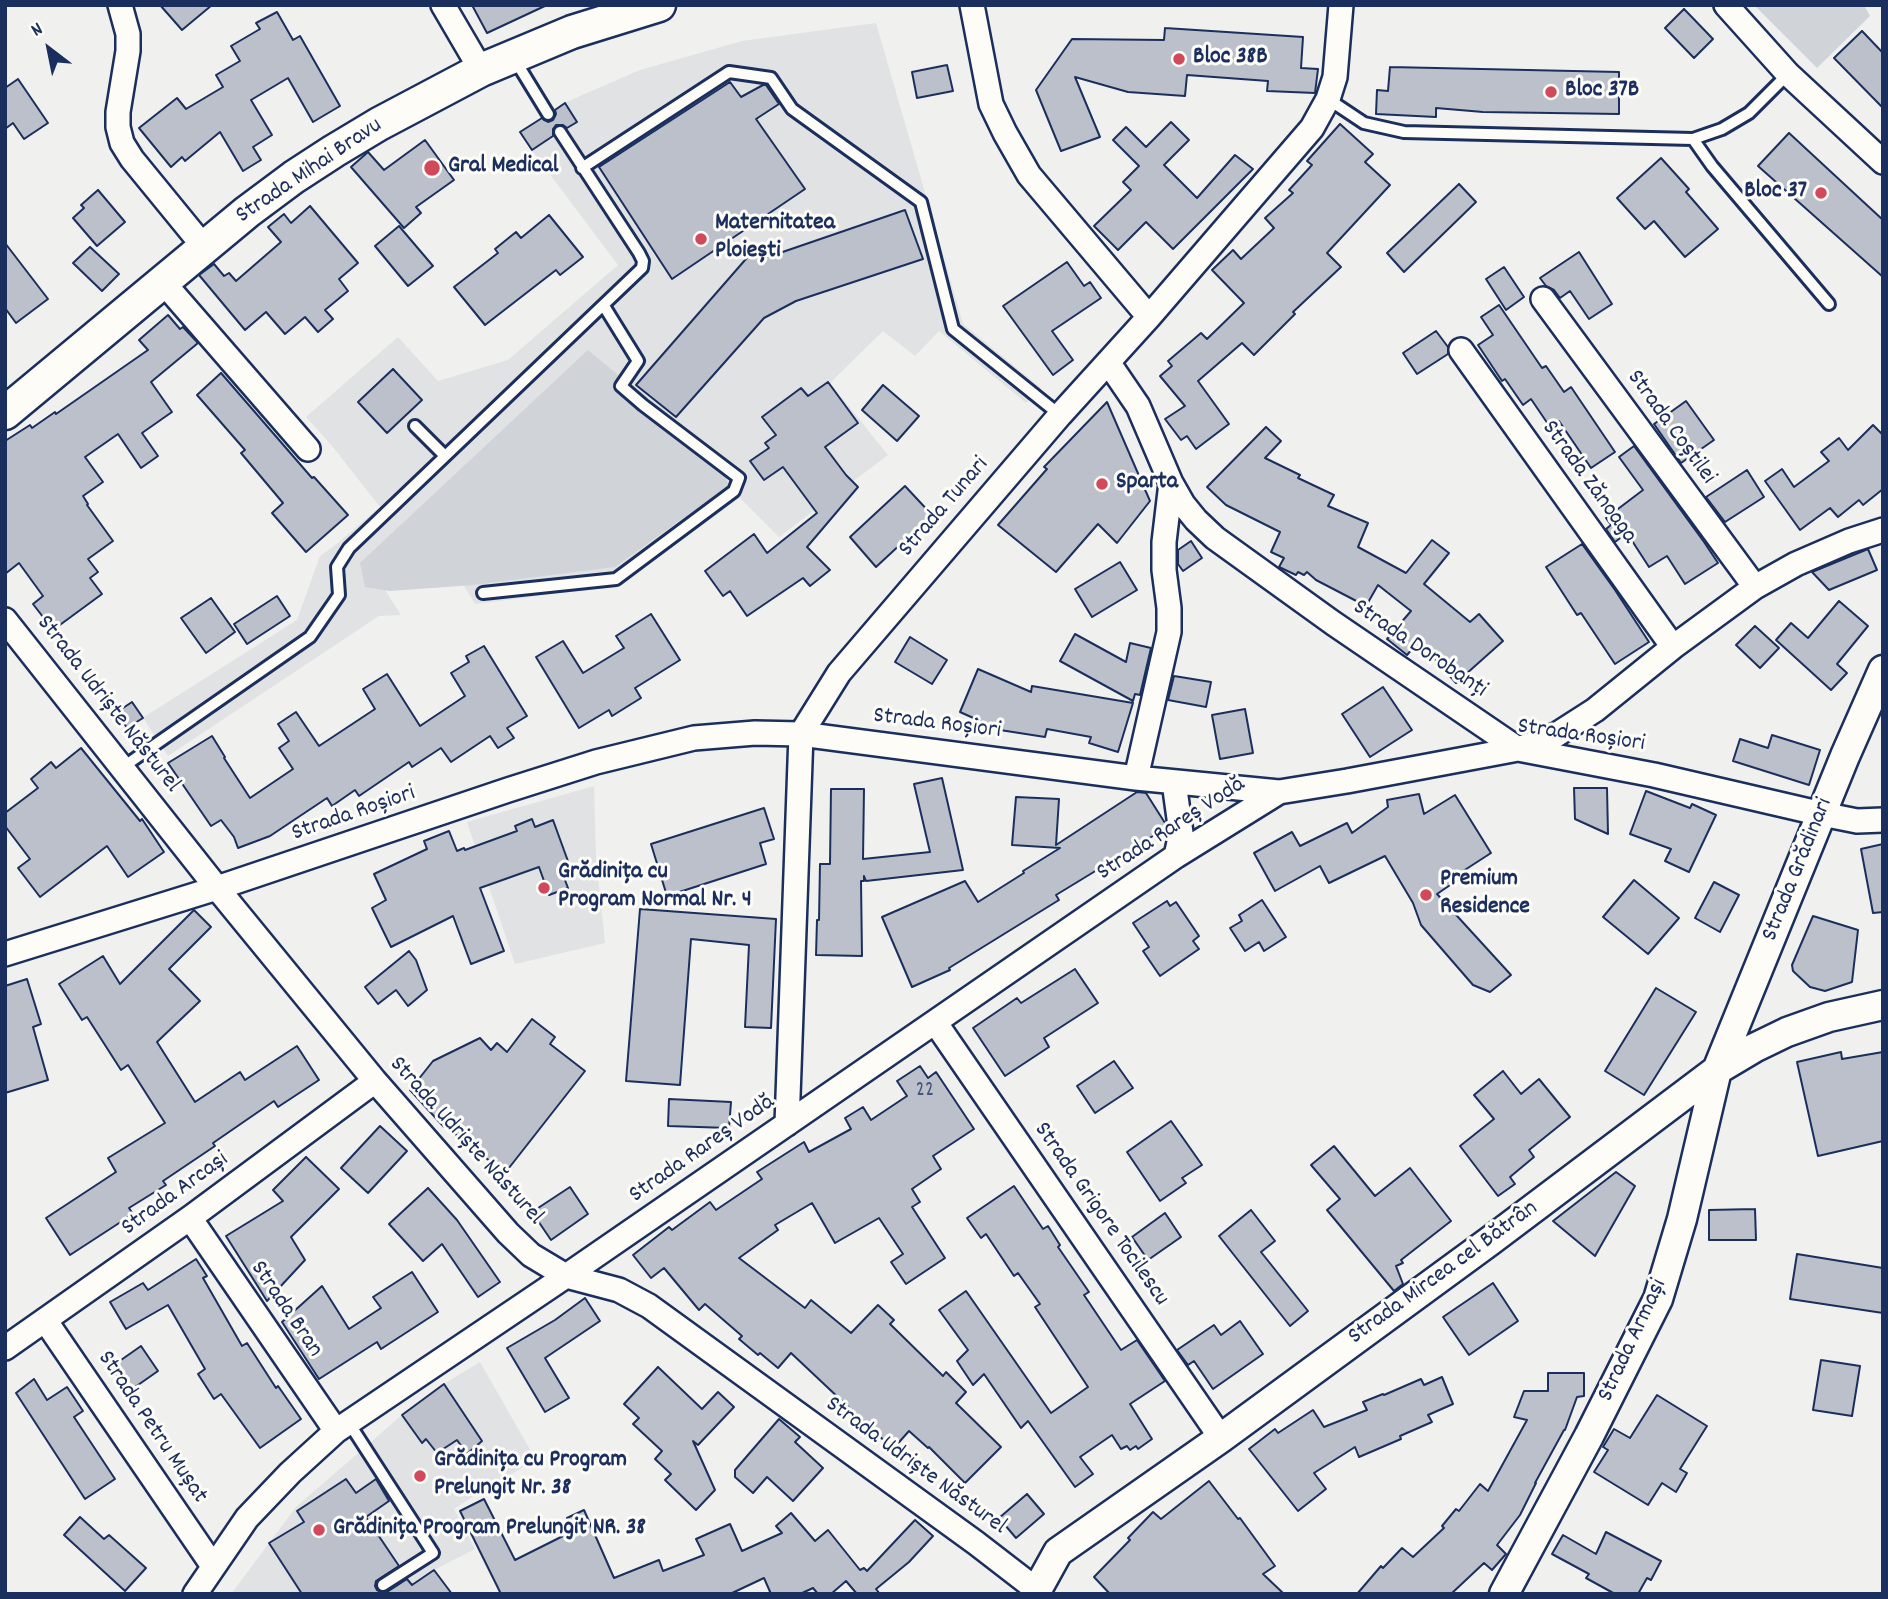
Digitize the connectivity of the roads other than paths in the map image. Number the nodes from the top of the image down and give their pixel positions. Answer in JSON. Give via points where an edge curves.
{"nodes":[{"id":1,"x":120,"y":5,"type":"edge"},
{"id":2,"x":443,"y":5,"type":"edge"},
{"id":3,"x":659,"y":5,"type":"edge"},
{"id":4,"x":972,"y":5,"type":"edge"},
{"id":5,"x":1341,"y":5,"type":"edge"},
{"id":6,"x":1726,"y":5,"type":"edge"},
{"id":7,"x":512,"y":57,"type":"junction"},
{"id":8,"x":481,"y":70,"type":"junction"},
{"id":9,"x":1788,"y":74,"type":"junction"},
{"id":10,"x":1328,"y":99,"type":"junction"},
{"id":11,"x":548,"y":114,"type":"dead end"},
{"id":12,"x":560,"y":132,"type":"dead end"},
{"id":13,"x":1693,"y":139,"type":"junction"},
{"id":14,"x":1883,"y":162,"type":"edge"},
{"id":15,"x":582,"y":167,"type":"junction"},
{"id":16,"x":204,"y":247,"type":"junction"},
{"id":17,"x":163,"y":282,"type":"junction"},
{"id":18,"x":1543,"y":299,"type":"dead end"},
{"id":19,"x":1829,"y":304,"type":"dead end"},
{"id":20,"x":604,"y":306,"type":"junction"},
{"id":21,"x":1149,"y":317,"type":"junction"},
{"id":22,"x":1461,"y":350,"type":"dead end"},
{"id":23,"x":1108,"y":362,"type":"junction"},
{"id":24,"x":5,"y":413,"type":"edge"},
{"id":25,"x":1060,"y":415,"type":"junction"},
{"id":26,"x":415,"y":426,"type":"dead end"},
{"id":27,"x":308,"y":449,"type":"dead end"},
{"id":28,"x":444,"y":455,"type":"junction"},
{"id":29,"x":1171,"y":482,"type":"junction"},
{"id":30,"x":1883,"y":530,"type":"edge"},
{"id":31,"x":1755,"y":587,"type":"junction"},
{"id":32,"x":483,"y":593,"type":"dead end"},
{"id":33,"x":5,"y":620,"type":"edge"},
{"id":34,"x":1673,"y":647,"type":"junction"},
{"id":35,"x":1883,"y":670,"type":"edge"},
{"id":36,"x":801,"y":734,"type":"junction"},
{"id":37,"x":1518,"y":749,"type":"junction"},
{"id":38,"x":122,"y":767,"type":"junction"},
{"id":39,"x":1136,"y":778,"type":"junction"},
{"id":40,"x":1174,"y":782,"type":"junction"},
{"id":41,"x":1279,"y":792,"type":"junction"},
{"id":42,"x":1822,"y":814,"type":"junction"},
{"id":43,"x":1883,"y":820,"type":"edge"},
{"id":44,"x":1175,"y":856,"type":"junction"},
{"id":45,"x":217,"y":888,"type":"junction"},
{"id":46,"x":5,"y":954,"type":"edge"},
{"id":47,"x":1883,"y":1005,"type":"edge"},
{"id":48,"x":935,"y":1022,"type":"junction"},
{"id":49,"x":1717,"y":1070,"type":"junction"},
{"id":50,"x":374,"y":1081,"type":"junction"},
{"id":51,"x":787,"y":1124,"type":"junction"},
{"id":52,"x":190,"y":1218,"type":"junction"},
{"id":53,"x":566,"y":1276,"type":"junction"},
{"id":54,"x":45,"y":1320,"type":"junction"},
{"id":55,"x":5,"y":1348,"type":"edge"},
{"id":56,"x":343,"y":1427,"type":"junction"},
{"id":57,"x":1222,"y":1438,"type":"junction"},
{"id":58,"x":213,"y":1566,"type":"junction"},
{"id":59,"x":383,"y":1585,"type":"dead end"},
{"id":60,"x":1033,"y":1593,"type":"edge"},
{"id":61,"x":195,"y":1594,"type":"edge"},
{"id":62,"x":1504,"y":1594,"type":"edge"}],
"edges":[{"from":1,"to":16,"type":"street","via":[[128,34],[118,112],[122,143]]},
{"from":2,"to":8,"type":"street"},
{"from":3,"to":7,"type":"main road","name":"Strada Mihai Bravu","via":[[572,32]]},
{"from":4,"to":21,"type":"street","via":[[991,104],[1005,133],[1029,175]]},
{"from":5,"to":10,"type":"street","name":"Strada Tunari","via":[[1335,77]]},
{"from":6,"to":9,"type":"street"},
{"from":7,"to":8,"type":"main road","name":"Strada Mihai Bravu"},
{"from":7,"to":11,"type":"lane"},
{"from":8,"to":16,"type":"main road","name":"Strada Mihai Bravu","via":[[334,151]]},
{"from":9,"to":13,"type":"lane","via":[[1749,113]]},
{"from":9,"to":14,"type":"street"},
{"from":10,"to":13,"type":"lane","via":[[1364,123],[1404,132]]},
{"from":10,"to":21,"type":"street","name":"Strada Tunari","via":[[1312,128]]},
{"from":12,"to":15,"type":"lane"},
{"from":13,"to":19,"type":"lane"},
{"from":15,"to":20,"type":"lane","via":[[643,261],[642,268]]},
{"from":15,"to":25,"type":"lane","via":[[729,72],[771,78],[792,109],[921,202],[953,329]]},
{"from":16,"to":17,"type":"main road","name":"Strada Mihai Bravu"},
{"from":17,"to":24,"type":"main road","name":"Strada Mihai Bravu"},
{"from":17,"to":27,"type":"street"},
{"from":18,"to":31,"type":"street","name":"Strada Coștilei"},
{"from":20,"to":28,"type":"lane"},
{"from":20,"to":32,"type":"lane","via":[[638,361],[621,386],[739,478],[734,491],[616,579]]},
{"from":21,"to":23,"type":"street","name":"Strada Tunari"},
{"from":22,"to":34,"type":"street","name":"Strada Zănoaga"},
{"from":23,"to":25,"type":"street","name":"Strada Tunari"},
{"from":23,"to":29,"type":"street","name":"Strada Dorobanți","via":[[1138,406]]},
{"from":25,"to":36,"type":"street","name":"Strada Tunari","via":[[839,673]]},
{"from":26,"to":28,"type":"lane"},
{"from":28,"to":38,"type":"lane","via":[[349,548],[337,567],[340,595],[310,637]]},
{"from":29,"to":37,"type":"street","name":"Strada Dorobanți","via":[[1183,504],[1215,538]]},
{"from":29,"to":39,"type":"street","via":[[1164,542],[1168,632]]},
{"from":30,"to":31,"type":"street","via":[[1796,564]]},
{"from":31,"to":34,"type":"street"},
{"from":33,"to":38,"type":"street","name":"Strada Udriște Năsturel"},
{"from":34,"to":37,"type":"street","via":[[1595,710],[1556,735]]},
{"from":35,"to":42,"type":"street","name":"Strada Grădinari"},
{"from":36,"to":39,"type":"street","name":"Strada Roșiori"},
{"from":36,"to":45,"type":"street","name":"Strada Roșiori","via":[[694,738],[596,762]]},
{"from":36,"to":51,"type":"street","name":"Strada Tunari"},
{"from":37,"to":41,"type":"street","name":"Strada Roșiori"},
{"from":37,"to":42,"type":"street","name":"Strada Roșiori"},
{"from":38,"to":45,"type":"street","name":"Strada Udriște Năsturel"},
{"from":39,"to":40,"type":"street","name":"Strada Roșiori"},
{"from":40,"to":41,"type":"street","name":"Strada Roșiori"},
{"from":40,"to":44,"type":"street","via":[[1181,833]]},
{"from":41,"to":44,"type":"street","name":"Strada Rareș Vodă"},
{"from":42,"to":43,"type":"street","name":"Strada Roșiori","via":[[1857,821]]},
{"from":42,"to":49,"type":"street","name":"Strada Grădinari"},
{"from":44,"to":48,"type":"street","name":"Strada Rareș Vodă"},
{"from":45,"to":46,"type":"street","name":"Strada Roșiori"},
{"from":45,"to":50,"type":"street","name":"Strada Udriște Năsturel"},
{"from":47,"to":49,"type":"street","name":"Strada Mircea cel Bătrân","via":[[1787,1032]]},
{"from":48,"to":51,"type":"street","name":"Strada Rareș Vodă"},
{"from":48,"to":57,"type":"street","name":"Strada Grigore Tocilescu"},
{"from":49,"to":57,"type":"street","name":"Strada Mircea cel Bătrân"},
{"from":49,"to":62,"type":"street","name":"Strada Armași","via":[[1658,1299]]},
{"from":50,"to":52,"type":"street","name":"Strada Arcași"},
{"from":50,"to":53,"type":"street","name":"Strada Udriște Năsturel","via":[[508,1233],[531,1255]]},
{"from":51,"to":53,"type":"street","name":"Strada Rareș Vodă"},
{"from":52,"to":54,"type":"street","name":"Strada Arcași"},
{"from":52,"to":56,"type":"street","name":"Strada Bran"},
{"from":53,"to":56,"type":"street","name":"Strada Rareș Vodă"},
{"from":53,"to":60,"type":"street","name":"Strada Udriște Năsturel","via":[[619,1290],[649,1306],[965,1535]]},
{"from":54,"to":55,"type":"street","name":"Strada Arcași"},
{"from":54,"to":58,"type":"street","name":"Strada Petru Mușat"},
{"from":56,"to":58,"type":"street","name":"Strada Rareș Vodă","via":[[247,1518]]},
{"from":56,"to":59,"type":"lane","via":[[433,1553]]},
{"from":57,"to":60,"type":"street","name":"Strada Mircea cel Bătrân","via":[[1058,1552]]},
{"from":58,"to":61,"type":"street","name":"Strada Rareș Vodă"}]}
